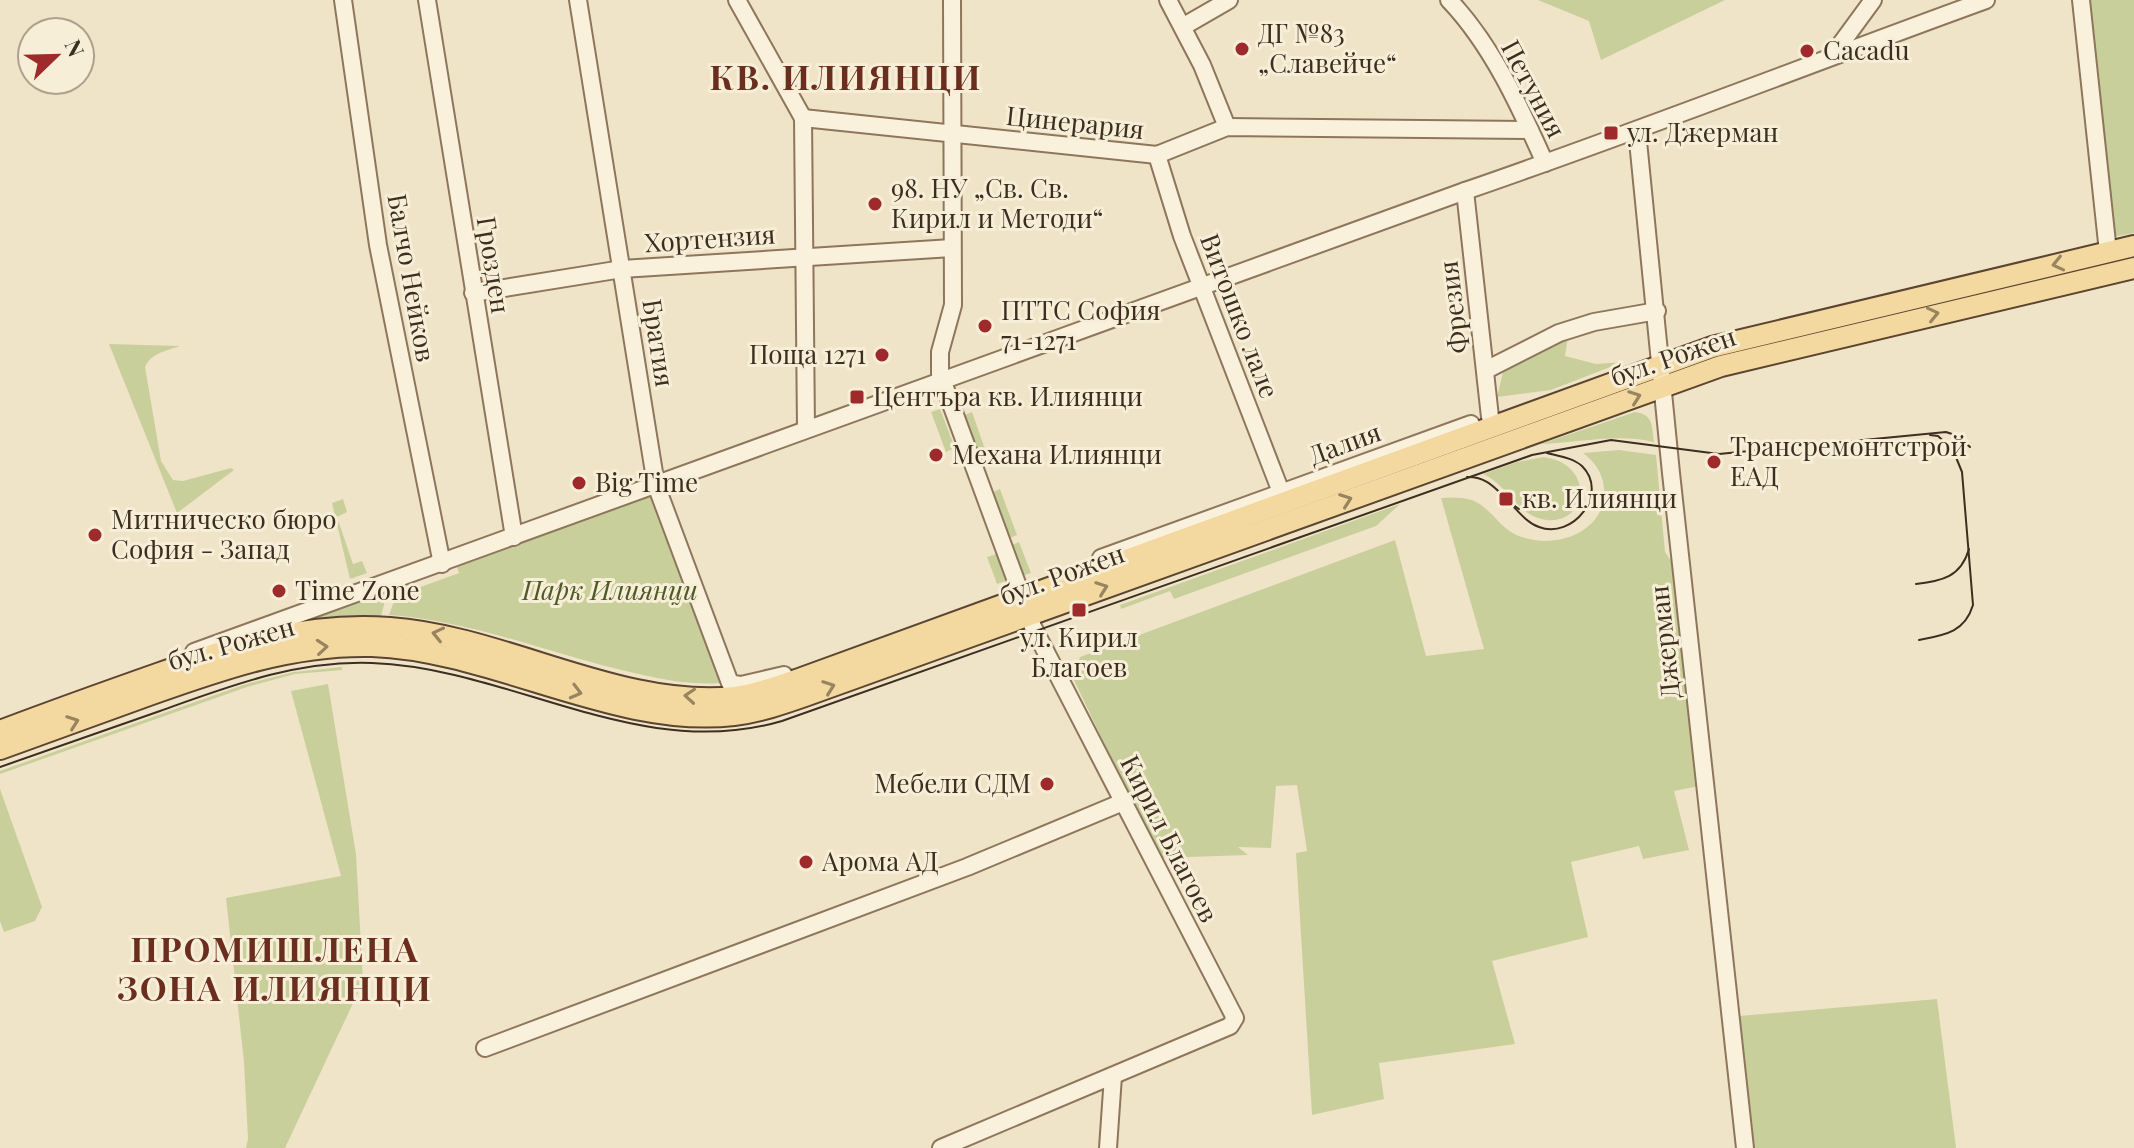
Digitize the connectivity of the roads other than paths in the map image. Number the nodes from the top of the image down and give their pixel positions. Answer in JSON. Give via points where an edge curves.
{"nodes":[{"id":1,"x":343,"y":0,"type":"edge"},
{"id":2,"x":427,"y":0,"type":"edge"},
{"id":3,"x":578,"y":0,"type":"edge"},
{"id":4,"x":737,"y":0,"type":"edge"},
{"id":5,"x":952,"y":0,"type":"edge"},
{"id":6,"x":1168,"y":0,"type":"edge"},
{"id":7,"x":1229,"y":0,"type":"edge"},
{"id":8,"x":1449,"y":0,"type":"edge"},
{"id":9,"x":1873,"y":0,"type":"edge"},
{"id":10,"x":1986,"y":0,"type":"edge"},
{"id":11,"x":2081,"y":0,"type":"edge"},
{"id":12,"x":1184,"y":26,"type":"junction"},
{"id":13,"x":1832,"y":56,"type":"junction"},
{"id":14,"x":803,"y":118,"type":"junction"},
{"id":15,"x":1227,"y":127,"type":"junction"},
{"id":16,"x":1530,"y":130,"type":"junction"},
{"id":17,"x":1637,"y":131,"type":"junction"},
{"id":18,"x":953,"y":134,"type":"junction"},
{"id":19,"x":1157,"y":155,"type":"junction"},
{"id":20,"x":1545,"y":163,"type":"junction"},
{"id":21,"x":1465,"y":191,"type":"junction"},
{"id":22,"x":2134,"y":246,"type":"edge"},
{"id":23,"x":952,"y":248,"type":"junction"},
{"id":24,"x":2108,"y":252,"type":"junction"},
{"id":25,"x":803,"y":257,"type":"junction"},
{"id":26,"x":2134,"y":268,"type":"edge"},
{"id":27,"x":622,"y":269,"type":"junction"},
{"id":28,"x":1201,"y":286,"type":"junction"},
{"id":29,"x":473,"y":293,"type":"junction"},
{"id":30,"x":1657,"y":311,"type":"junction"},
{"id":31,"x":1662,"y":364,"type":"junction"},
{"id":32,"x":1486,"y":370,"type":"junction"},
{"id":33,"x":942,"y":381,"type":"junction"},
{"id":34,"x":1664,"y":386,"type":"junction"},
{"id":35,"x":1565,"y":401,"type":"junction"},
{"id":36,"x":1490,"y":417,"type":"junction"},
{"id":37,"x":806,"y":429,"type":"junction"},
{"id":38,"x":656,"y":485,"type":"junction"},
{"id":39,"x":1281,"y":492,"type":"junction"},
{"id":40,"x":514,"y":537,"type":"junction"},
{"id":41,"x":1145,"y":549,"type":"junction"},
{"id":42,"x":1101,"y":558,"type":"dead end"},
{"id":43,"x":442,"y":564,"type":"junction"},
{"id":44,"x":1025,"y":606,"type":"junction"},
{"id":45,"x":937,"y":618,"type":"dead end"},
{"id":46,"x":902,"y":636,"type":"junction"},
{"id":47,"x":130,"y":683,"type":"junction"},
{"id":48,"x":0,"y":731,"type":"edge"},
{"id":49,"x":0,"y":749,"type":"edge"},
{"id":50,"x":1123,"y":802,"type":"junction"},
{"id":51,"x":485,"y":1048,"type":"dead end"},
{"id":52,"x":1113,"y":1076,"type":"junction"},
{"id":53,"x":941,"y":1148,"type":"edge"},
{"id":54,"x":1108,"y":1148,"type":"edge"},
{"id":55,"x":1745,"y":1148,"type":"edge"}],
"edges":[{"from":1,"to":43,"type":"street","name":"Балчо Нейков","via":[[378,245]]},
{"from":2,"to":29,"type":"street","name":"Грозден"},
{"from":3,"to":27,"type":"street","name":"Братия"},
{"from":4,"to":14,"type":"street"},
{"from":5,"to":18,"type":"street"},
{"from":6,"to":12,"type":"street"},
{"from":7,"to":12,"type":"street"},
{"from":8,"to":16,"type":"street","name":"Петуния","via":[[1491,57]]},
{"from":9,"to":13,"type":"street"},
{"from":10,"to":13,"type":"street","name":"бул. Рожен"},
{"from":11,"to":24,"type":"street"},
{"from":12,"to":15,"type":"street"},
{"from":13,"to":17,"type":"street","name":"бул. Рожен"},
{"from":14,"to":18,"type":"street","name":"Цинерария"},
{"from":14,"to":25,"type":"street"},
{"from":15,"to":16,"type":"street","name":"Цинерария"},
{"from":15,"to":19,"type":"street","name":"Цинерария"},
{"from":16,"to":20,"type":"street","name":"Петуния"},
{"from":17,"to":20,"type":"street","name":"бул. Рожен"},
{"from":17,"to":30,"type":"street","name":"Джерман"},
{"from":18,"to":19,"type":"street","name":"Цинерария"},
{"from":18,"to":23,"type":"street"},
{"from":19,"to":28,"type":"street","name":"Витошко лале"},
{"from":20,"to":21,"type":"street","name":"бул. Рожен"},
{"from":21,"to":28,"type":"street","name":"бул. Рожен"},
{"from":21,"to":32,"type":"street","name":"Фрезия"},
{"from":22,"to":24,"type":"main road","name":"бул. Рожен"},
{"from":23,"to":25,"type":"street","name":"Хортензия"},
{"from":23,"to":33,"type":"street","via":[[953,305],[938,364]]},
{"from":24,"to":31,"type":"main road","name":"бул. Рожен","one_way":true,"via":[[1746,337]]},
{"from":25,"to":27,"type":"street","name":"Хортензия"},
{"from":25,"to":37,"type":"street"},
{"from":34,"to":26,"type":"main road","name":"бул. Рожен","one_way":true,"via":[[1751,357]]},
{"from":27,"to":29,"type":"street","name":"Хортензия"},
{"from":27,"to":38,"type":"street","name":"Братия"},
{"from":28,"to":33,"type":"street","name":"бул. Рожен"},
{"from":28,"to":39,"type":"street","name":"Витошко лале"},
{"from":29,"to":40,"type":"street","name":"Грозден"},
{"from":30,"to":31,"type":"street","name":"Джерман"},
{"from":30,"to":32,"type":"street","via":[[1559,333]]},
{"from":31,"to":34,"type":"street","name":"Джерман"},
{"from":31,"to":35,"type":"main road","name":"бул. Рожен"},
{"from":32,"to":36,"type":"street","name":"Фрезия"},
{"from":33,"to":37,"type":"street","name":"бул. Рожен"},
{"from":33,"to":44,"type":"street","name":"Кирил Благоев"},
{"from":44,"to":34,"type":"main road","name":"бул. Рожен","one_way":true},
{"from":34,"to":55,"type":"street","name":"Джерман"},
{"from":35,"to":36,"type":"street","name":"Далия","via":[[1525,405]]},
{"from":35,"to":41,"type":"main road","name":"бул. Рожен"},
{"from":36,"to":39,"type":"street","name":"Далия"},
{"from":37,"to":38,"type":"street","name":"бул. Рожен"},
{"from":38,"to":40,"type":"street","name":"бул. Рожен"},
{"from":38,"to":46,"type":"street","name":"Братия","via":[[730,683],[787,674]]},
{"from":39,"to":41,"type":"street","name":"Далия"},
{"from":40,"to":43,"type":"street","name":"бул. Рожен"},
{"from":41,"to":42,"type":"street","name":"Далия"},
{"from":41,"to":44,"type":"main road","name":"бул. Рожен"},
{"from":43,"to":47,"type":"street","name":"бул. Рожен","via":[[208,646]]},
{"from":44,"to":46,"type":"main road","name":"бул. Рожен"},
{"from":49,"to":44,"type":"main road","name":"бул. Рожен","one_way":true,"via":[[223,669],[296,650],[339,646],[439,654],[642,709],[734,715],[796,699]]},
{"from":44,"to":50,"type":"street","name":"Кирил Благоев"},
{"from":45,"to":46,"type":"street"},
{"from":46,"to":47,"type":"main road","name":"бул. Рожен","one_way":true,"via":[[773,688],[734,697],[644,690],[441,635],[365,626],[310,628],[258,639]]},
{"from":47,"to":48,"type":"main road","name":"бул. Рожен"},
{"from":50,"to":51,"type":"street","via":[[967,867]]},
{"from":50,"to":52,"type":"street","name":"Кирил Благоев","via":[[1235,1018],[1230,1026]]},
{"from":52,"to":53,"type":"street","name":"Кирил Благоев"},
{"from":52,"to":54,"type":"street"}]}
